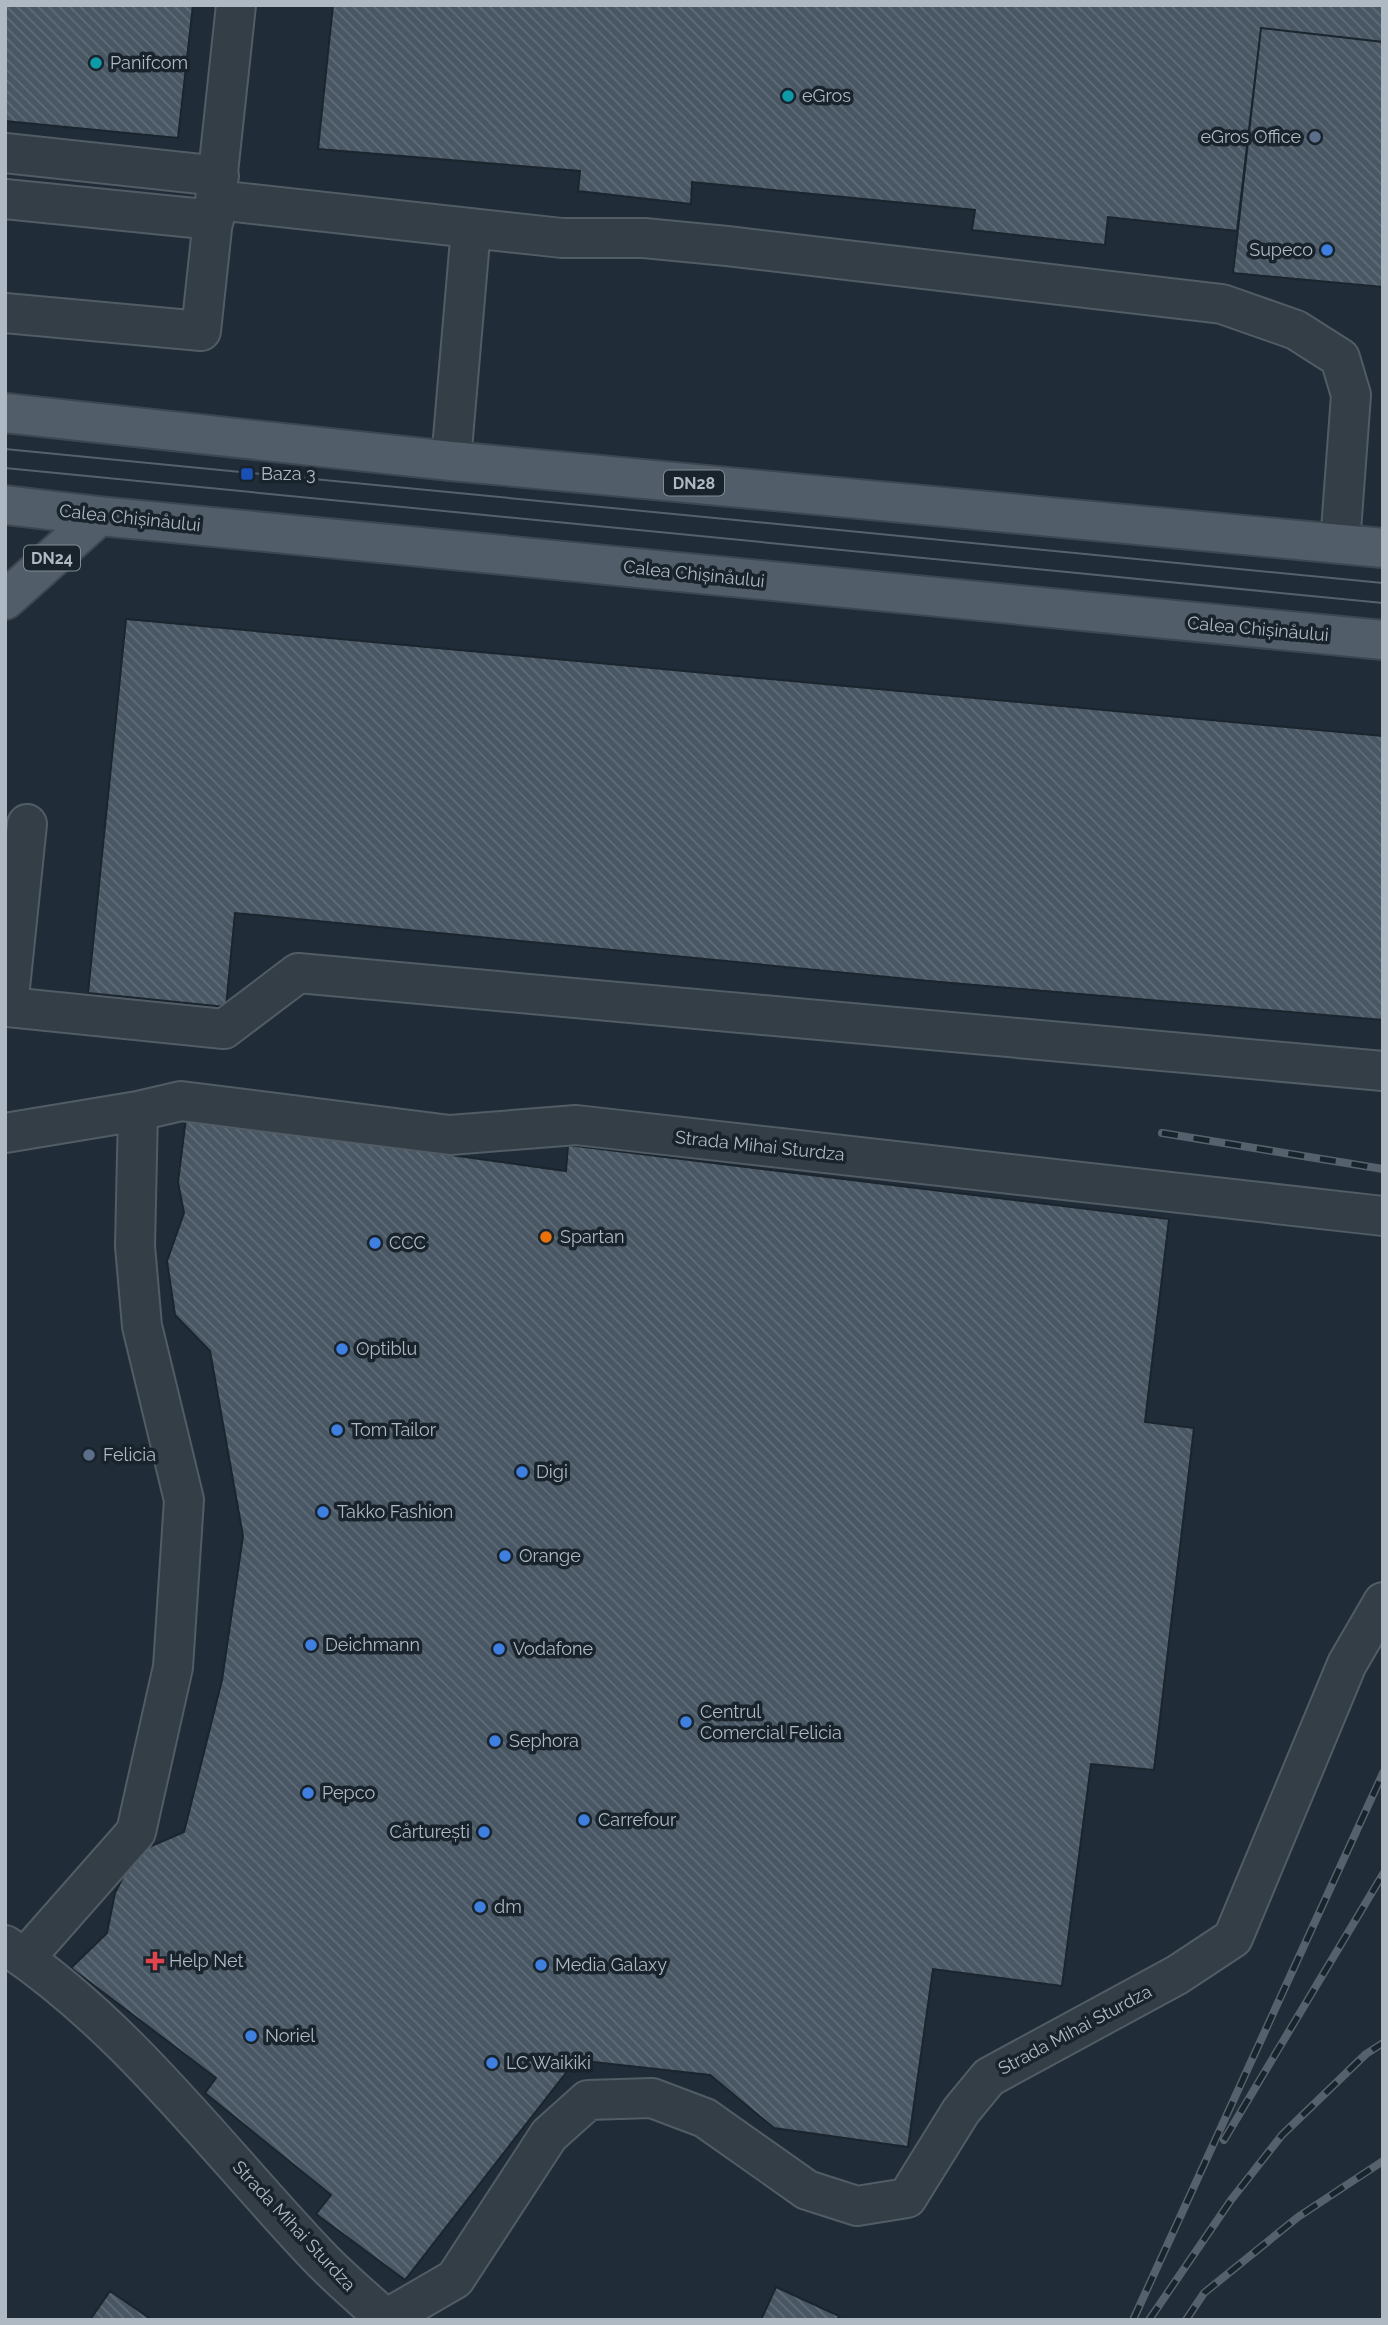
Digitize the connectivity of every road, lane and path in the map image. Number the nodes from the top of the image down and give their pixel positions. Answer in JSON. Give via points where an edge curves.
{"nodes":[{"id":1,"x":236,"y":5,"type":"edge"},
{"id":2,"x":5,"y":153,"type":"edge"},
{"id":3,"x":5,"y":199,"type":"edge"},
{"id":4,"x":217,"y":199,"type":"junction"},
{"id":5,"x":471,"y":228,"type":"junction"},
{"id":6,"x":5,"y":313,"type":"edge"},
{"id":7,"x":5,"y":413,"type":"edge"},
{"id":8,"x":451,"y":460,"type":"junction"},
{"id":9,"x":5,"y":505,"type":"edge"},
{"id":10,"x":99,"y":516,"type":"junction"},
{"id":11,"x":1340,"y":544,"type":"junction"},
{"id":12,"x":1383,"y":548,"type":"edge"},
{"id":13,"x":5,"y":600,"type":"edge"},
{"id":14,"x":1383,"y":640,"type":"edge"},
{"id":15,"x":27,"y":824,"type":"dead end"},
{"id":16,"x":1383,"y":1071,"type":"edge"},
{"id":17,"x":138,"y":1111,"type":"junction"},
{"id":18,"x":5,"y":1133,"type":"edge"},
{"id":19,"x":1383,"y":1216,"type":"edge"},
{"id":20,"x":1383,"y":1602,"type":"edge"},
{"id":21,"x":15,"y":1951,"type":"edge"}],
"edges":[{"from":1,"to":4,"type":"lane"},
{"from":2,"to":4,"type":"lane"},
{"from":3,"to":4,"type":"lane"},
{"from":4,"to":5,"type":"lane"},
{"from":4,"to":6,"type":"lane","via":[[201,331]]},
{"from":5,"to":8,"type":"lane"},
{"from":5,"to":11,"type":"lane","via":[[562,238],[699,243],[1140,293],[1222,304],[1296,330],[1340,358],[1351,395]]},
{"from":7,"to":8,"type":"main road","number":"DN28"},
{"from":8,"to":11,"type":"main road","number":"DN28"},
{"from":9,"to":10,"type":"main road","name":"Calea Chișinăului"},
{"from":10,"to":13,"type":"main road","number":"DN24"},
{"from":10,"to":14,"type":"main road","name":"Calea Chișinăului"},
{"from":11,"to":12,"type":"main road","number":"DN28"},
{"from":15,"to":16,"type":"lane","via":[[8,1007],[223,1029],[298,973]]},
{"from":17,"to":18,"type":"lane","name":"Strada Mihai Sturdza"},
{"from":17,"to":19,"type":"lane","name":"Strada Mihai Sturdza","via":[[181,1101],[450,1135],[576,1125]]},
{"from":17,"to":21,"type":"lane","via":[[135,1246],[142,1326],[184,1500],[173,1667],[136,1832]]},
{"from":20,"to":21,"type":"lane","name":"Strada Mihai Sturdza","via":[[1347,1664],[1233,1937],[1177,1976],[989,2077],[961,2110],[907,2198],[857,2206],[807,2190],[705,2118],[652,2098],[588,2100],[549,2135],[455,2279],[386,2319],[320,2258],[117,2036]]}]}
